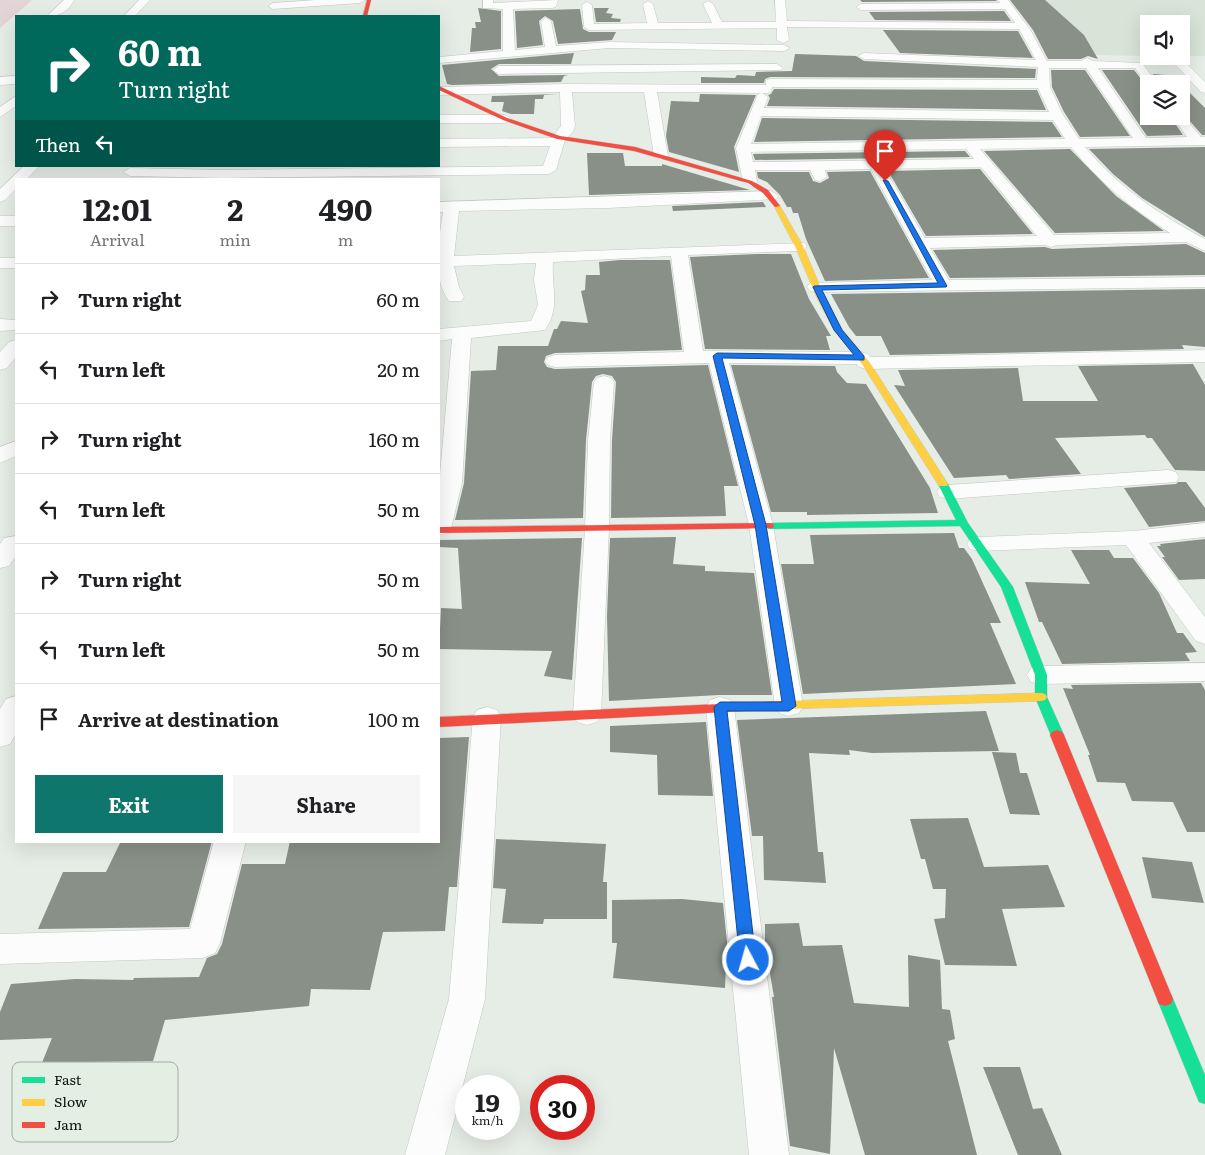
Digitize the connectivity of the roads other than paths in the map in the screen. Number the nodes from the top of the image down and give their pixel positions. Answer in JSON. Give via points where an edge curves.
{"nodes":[{"id":1,"x":70,"y":0,"type":"edge"},
{"id":2,"x":145,"y":0,"type":"edge"},
{"id":3,"x":360,"y":0,"type":"edge"},
{"id":4,"x":368,"y":0,"type":"edge"},
{"id":5,"x":488,"y":0,"type":"edge"},
{"id":6,"x":553,"y":0,"type":"edge"},
{"id":7,"x":780,"y":0,"type":"edge"},
{"id":8,"x":275,"y":3,"type":"edge"},
{"id":9,"x":1006,"y":3,"type":"edge"},
{"id":10,"x":648,"y":4,"type":"dead end"},
{"id":11,"x":708,"y":4,"type":"dead end"},
{"id":12,"x":858,"y":4,"type":"edge"},
{"id":13,"x":587,"y":5,"type":"dead end"},
{"id":14,"x":508,"y":8,"type":"dead end"},
{"id":15,"x":53,"y":15,"type":"edge"},
{"id":16,"x":130,"y":15,"type":"edge"},
{"id":17,"x":268,"y":15,"type":"edge"},
{"id":18,"x":365,"y":15,"type":"edge"},
{"id":19,"x":546,"y":21,"type":"dead end"},
{"id":20,"x":782,"y":24,"type":"junction"},
{"id":21,"x":875,"y":26,"type":"junction"},
{"id":22,"x":1021,"y":26,"type":"junction"},
{"id":23,"x":719,"y":27,"type":"junction"},
{"id":24,"x":654,"y":28,"type":"junction"},
{"id":25,"x":859,"y":33,"type":"junction"},
{"id":26,"x":784,"y":48,"type":"junction"},
{"id":27,"x":551,"y":50,"type":"junction"},
{"id":28,"x":509,"y":53,"type":"junction"},
{"id":29,"x":440,"y":60,"type":"edge"},
{"id":30,"x":1089,"y":62,"type":"junction"},
{"id":31,"x":1043,"y":64,"type":"junction"},
{"id":32,"x":1182,"y":65,"type":"edge"},
{"id":33,"x":777,"y":68,"type":"junction"},
{"id":34,"x":468,"y":70,"type":"dead end"},
{"id":35,"x":487,"y":70,"type":"dead end"},
{"id":36,"x":863,"y":70,"type":"junction"},
{"id":37,"x":440,"y":71,"type":"edge"},
{"id":38,"x":1145,"y":75,"type":"edge"},
{"id":39,"x":15,"y":80,"type":"edge"},
{"id":40,"x":0,"y":81,"type":"edge"},
{"id":41,"x":1043,"y":84,"type":"junction"},
{"id":42,"x":769,"y":86,"type":"junction"},
{"id":43,"x":566,"y":88,"type":"junction"},
{"id":44,"x":1205,"y":89,"type":"edge"},
{"id":45,"x":441,"y":90,"type":"edge"},
{"id":46,"x":650,"y":90,"type":"junction"},
{"id":47,"x":15,"y":102,"type":"edge"},
{"id":48,"x":758,"y":112,"type":"junction"},
{"id":49,"x":0,"y":113,"type":"edge"},
{"id":50,"x":1058,"y":116,"type":"junction"},
{"id":51,"x":440,"y":119,"type":"edge"},
{"id":52,"x":505,"y":119,"type":"junction"},
{"id":53,"x":1184,"y":125,"type":"edge"},
{"id":54,"x":558,"y":140,"type":"junction"},
{"id":55,"x":440,"y":142,"type":"edge"},
{"id":56,"x":1077,"y":143,"type":"junction"},
{"id":57,"x":1143,"y":143,"type":"junction"},
{"id":58,"x":969,"y":144,"type":"junction"},
{"id":59,"x":1198,"y":145,"type":"edge"},
{"id":60,"x":743,"y":148,"type":"junction"},
{"id":61,"x":661,"y":156,"type":"junction"},
{"id":62,"x":986,"y":163,"type":"junction"},
{"id":63,"x":876,"y":165,"type":"junction"},
{"id":64,"x":746,"y":166,"type":"junction"},
{"id":65,"x":31,"y":167,"type":"edge"},
{"id":66,"x":130,"y":172,"type":"edge"},
{"id":67,"x":224,"y":173,"type":"edge"},
{"id":68,"x":20,"y":178,"type":"edge"},
{"id":69,"x":15,"y":182,"type":"edge"},
{"id":70,"x":750,"y":182,"type":"junction"},
{"id":71,"x":771,"y":196,"type":"junction"},
{"id":72,"x":0,"y":197,"type":"edge"},
{"id":73,"x":445,"y":206,"type":"edge"},
{"id":74,"x":0,"y":221,"type":"edge"},
{"id":75,"x":15,"y":221,"type":"edge"},
{"id":76,"x":1188,"y":237,"type":"junction"},
{"id":77,"x":1051,"y":242,"type":"junction"},
{"id":78,"x":920,"y":243,"type":"junction"},
{"id":79,"x":799,"y":246,"type":"junction"},
{"id":80,"x":1205,"y":246,"type":"edge"},
{"id":81,"x":680,"y":252,"type":"junction"},
{"id":82,"x":545,"y":258,"type":"junction"},
{"id":83,"x":442,"y":261,"type":"edge"},
{"id":84,"x":0,"y":263,"type":"edge"},
{"id":85,"x":15,"y":263,"type":"edge"},
{"id":86,"x":1205,"y":282,"type":"edge"},
{"id":87,"x":943,"y":286,"type":"junction"},
{"id":88,"x":816,"y":287,"type":"junction"},
{"id":89,"x":455,"y":297,"type":"dead end"},
{"id":90,"x":0,"y":325,"type":"edge"},
{"id":91,"x":15,"y":325,"type":"edge"},
{"id":92,"x":462,"y":334,"type":"junction"},
{"id":93,"x":440,"y":335,"type":"edge"},
{"id":94,"x":15,"y":347,"type":"edge"},
{"id":95,"x":706,"y":356,"type":"junction"},
{"id":96,"x":1205,"y":356,"type":"edge"},
{"id":97,"x":863,"y":360,"type":"junction"},
{"id":98,"x":555,"y":361,"type":"dead end"},
{"id":99,"x":0,"y":364,"type":"edge"},
{"id":100,"x":604,"y":382,"type":"dead end"},
{"id":101,"x":15,"y":448,"type":"edge"},
{"id":102,"x":0,"y":456,"type":"edge"},
{"id":103,"x":1168,"y":477,"type":"dead end"},
{"id":104,"x":948,"y":492,"type":"junction"},
{"id":105,"x":963,"y":523,"type":"junction"},
{"id":106,"x":440,"y":525,"type":"edge"},
{"id":107,"x":761,"y":525,"type":"junction"},
{"id":108,"x":597,"y":528,"type":"junction"},
{"id":109,"x":440,"y":529,"type":"edge"},
{"id":110,"x":1205,"y":530,"type":"edge"},
{"id":111,"x":1133,"y":538,"type":"junction"},
{"id":112,"x":15,"y":543,"type":"edge"},
{"id":113,"x":978,"y":544,"type":"junction"},
{"id":114,"x":0,"y":560,"type":"edge"},
{"id":115,"x":1205,"y":635,"type":"edge"},
{"id":116,"x":1204,"y":674,"type":"edge"},
{"id":117,"x":1041,"y":686,"type":"junction"},
{"id":118,"x":789,"y":706,"type":"junction"},
{"id":119,"x":720,"y":707,"type":"junction"},
{"id":120,"x":15,"y":708,"type":"edge"},
{"id":121,"x":587,"y":715,"type":"junction"},
{"id":122,"x":487,"y":716,"type":"junction"},
{"id":123,"x":440,"y":722,"type":"edge"},
{"id":124,"x":0,"y":737,"type":"edge"},
{"id":125,"x":15,"y":749,"type":"edge"},
{"id":126,"x":0,"y":750,"type":"edge"},
{"id":127,"x":229,"y":843,"type":"edge"},
{"id":128,"x":0,"y":949,"type":"edge"},
{"id":129,"x":1205,"y":1096,"type":"edge"},
{"id":130,"x":425,"y":1155,"type":"edge"},
{"id":131,"x":769,"y":1155,"type":"edge"}],
"edges":[{"from":1,"to":15,"type":"street"},
{"from":2,"to":16,"type":"street"},
{"from":3,"to":8,"type":"street"},
{"from":4,"to":18,"type":"street"},
{"from":5,"to":6,"type":"street","via":[[487,6],[552,5]]},
{"from":7,"to":20,"type":"street"},
{"from":8,"to":17,"type":"street"},
{"from":9,"to":12,"type":"street"},
{"from":9,"to":22,"type":"street"},
{"from":10,"to":24,"type":"street"},
{"from":11,"to":23,"type":"street"},
{"from":12,"to":21,"type":"street"},
{"from":13,"to":24,"type":"street","via":[[590,27]]},
{"from":14,"to":28,"type":"street"},
{"from":19,"to":27,"type":"street"},
{"from":20,"to":23,"type":"street"},
{"from":20,"to":25,"type":"street"},
{"from":20,"to":26,"type":"street"},
{"from":21,"to":22,"type":"street","via":[[958,30]]},
{"from":21,"to":25,"type":"street"},
{"from":22,"to":31,"type":"street"},
{"from":23,"to":24,"type":"street"},
{"from":25,"to":36,"type":"street"},
{"from":26,"to":27,"type":"street","via":[[609,45]]},
{"from":26,"to":33,"type":"street"},
{"from":27,"to":28,"type":"street"},
{"from":28,"to":29,"type":"street"},
{"from":30,"to":31,"type":"street"},
{"from":30,"to":38,"type":"street","via":[[1138,65]]},
{"from":30,"to":57,"type":"street"},
{"from":31,"to":36,"type":"street","via":[[968,56]]},
{"from":31,"to":41,"type":"street"},
{"from":32,"to":44,"type":"street"},
{"from":33,"to":35,"type":"street"},
{"from":33,"to":42,"type":"street"},
{"from":34,"to":37,"type":"street"},
{"from":36,"to":41,"type":"street"},
{"from":36,"to":42,"type":"street"},
{"from":39,"to":40,"type":"street"},
{"from":41,"to":50,"type":"street"},
{"from":42,"to":46,"type":"street"},
{"from":42,"to":48,"type":"street"},
{"from":43,"to":45,"type":"street"},
{"from":43,"to":46,"type":"street"},
{"from":43,"to":54,"type":"street","via":[[568,126]]},
{"from":45,"to":52,"type":"street"},
{"from":46,"to":61,"type":"street"},
{"from":47,"to":49,"type":"street"},
{"from":48,"to":50,"type":"street"},
{"from":48,"to":60,"type":"street"},
{"from":50,"to":56,"type":"street"},
{"from":51,"to":52,"type":"street"},
{"from":52,"to":54,"type":"street"},
{"from":53,"to":59,"type":"street"},
{"from":54,"to":55,"type":"street"},
{"from":54,"to":61,"type":"street"},
{"from":54,"to":67,"type":"street","via":[[549,170]]},
{"from":56,"to":57,"type":"street"},
{"from":56,"to":58,"type":"street"},
{"from":56,"to":76,"type":"street","via":[[1093,165],[1131,202]]},
{"from":57,"to":59,"type":"street"},
{"from":58,"to":60,"type":"street"},
{"from":58,"to":62,"type":"street"},
{"from":60,"to":64,"type":"street"},
{"from":61,"to":70,"type":"street"},
{"from":62,"to":63,"type":"street"},
{"from":62,"to":77,"type":"street"},
{"from":63,"to":64,"type":"street","via":[[818,172]]},
{"from":63,"to":78,"type":"street"},
{"from":64,"to":70,"type":"street"},
{"from":65,"to":68,"type":"street"},
{"from":66,"to":67,"type":"street"},
{"from":69,"to":72,"type":"street"},
{"from":70,"to":71,"type":"street"},
{"from":71,"to":73,"type":"street"},
{"from":71,"to":79,"type":"street"},
{"from":73,"to":83,"type":"street"},
{"from":74,"to":75,"type":"street"},
{"from":76,"to":77,"type":"street"},
{"from":76,"to":80,"type":"street"},
{"from":77,"to":78,"type":"street"},
{"from":78,"to":87,"type":"street"},
{"from":79,"to":81,"type":"street"},
{"from":79,"to":88,"type":"street"},
{"from":81,"to":82,"type":"street"},
{"from":81,"to":95,"type":"street"},
{"from":82,"to":83,"type":"street"},
{"from":82,"to":92,"type":"street","via":[[546,305],[538,326]]},
{"from":83,"to":89,"type":"street"},
{"from":84,"to":85,"type":"street"},
{"from":86,"to":87,"type":"street"},
{"from":87,"to":88,"type":"street"},
{"from":88,"to":97,"type":"street","via":[[838,330]]},
{"from":90,"to":91,"type":"street"},
{"from":92,"to":93,"type":"street"},
{"from":92,"to":106,"type":"street","via":[[451,483]]},
{"from":94,"to":99,"type":"street"},
{"from":95,"to":97,"type":"street"},
{"from":95,"to":98,"type":"street"},
{"from":95,"to":107,"type":"street"},
{"from":96,"to":97,"type":"street"},
{"from":97,"to":104,"type":"street"},
{"from":100,"to":108,"type":"street"},
{"from":101,"to":102,"type":"street"},
{"from":103,"to":104,"type":"street"},
{"from":104,"to":105,"type":"street"},
{"from":105,"to":107,"type":"street"},
{"from":105,"to":113,"type":"street"},
{"from":107,"to":108,"type":"street"},
{"from":107,"to":118,"type":"street"},
{"from":108,"to":109,"type":"street"},
{"from":108,"to":121,"type":"street"},
{"from":110,"to":111,"type":"street"},
{"from":111,"to":113,"type":"street"},
{"from":111,"to":115,"type":"street"},
{"from":112,"to":114,"type":"street"},
{"from":113,"to":117,"type":"street","via":[[1007,587]]},
{"from":116,"to":117,"type":"street"},
{"from":117,"to":118,"type":"street"},
{"from":117,"to":129,"type":"street"},
{"from":118,"to":119,"type":"street"},
{"from":119,"to":121,"type":"street"},
{"from":119,"to":131,"type":"street"},
{"from":120,"to":124,"type":"street"},
{"from":121,"to":122,"type":"street"},
{"from":122,"to":123,"type":"street"},
{"from":122,"to":130,"type":"street","via":[[466,999]]},
{"from":125,"to":126,"type":"street"},
{"from":127,"to":128,"type":"street","via":[[203,943]]}]}
